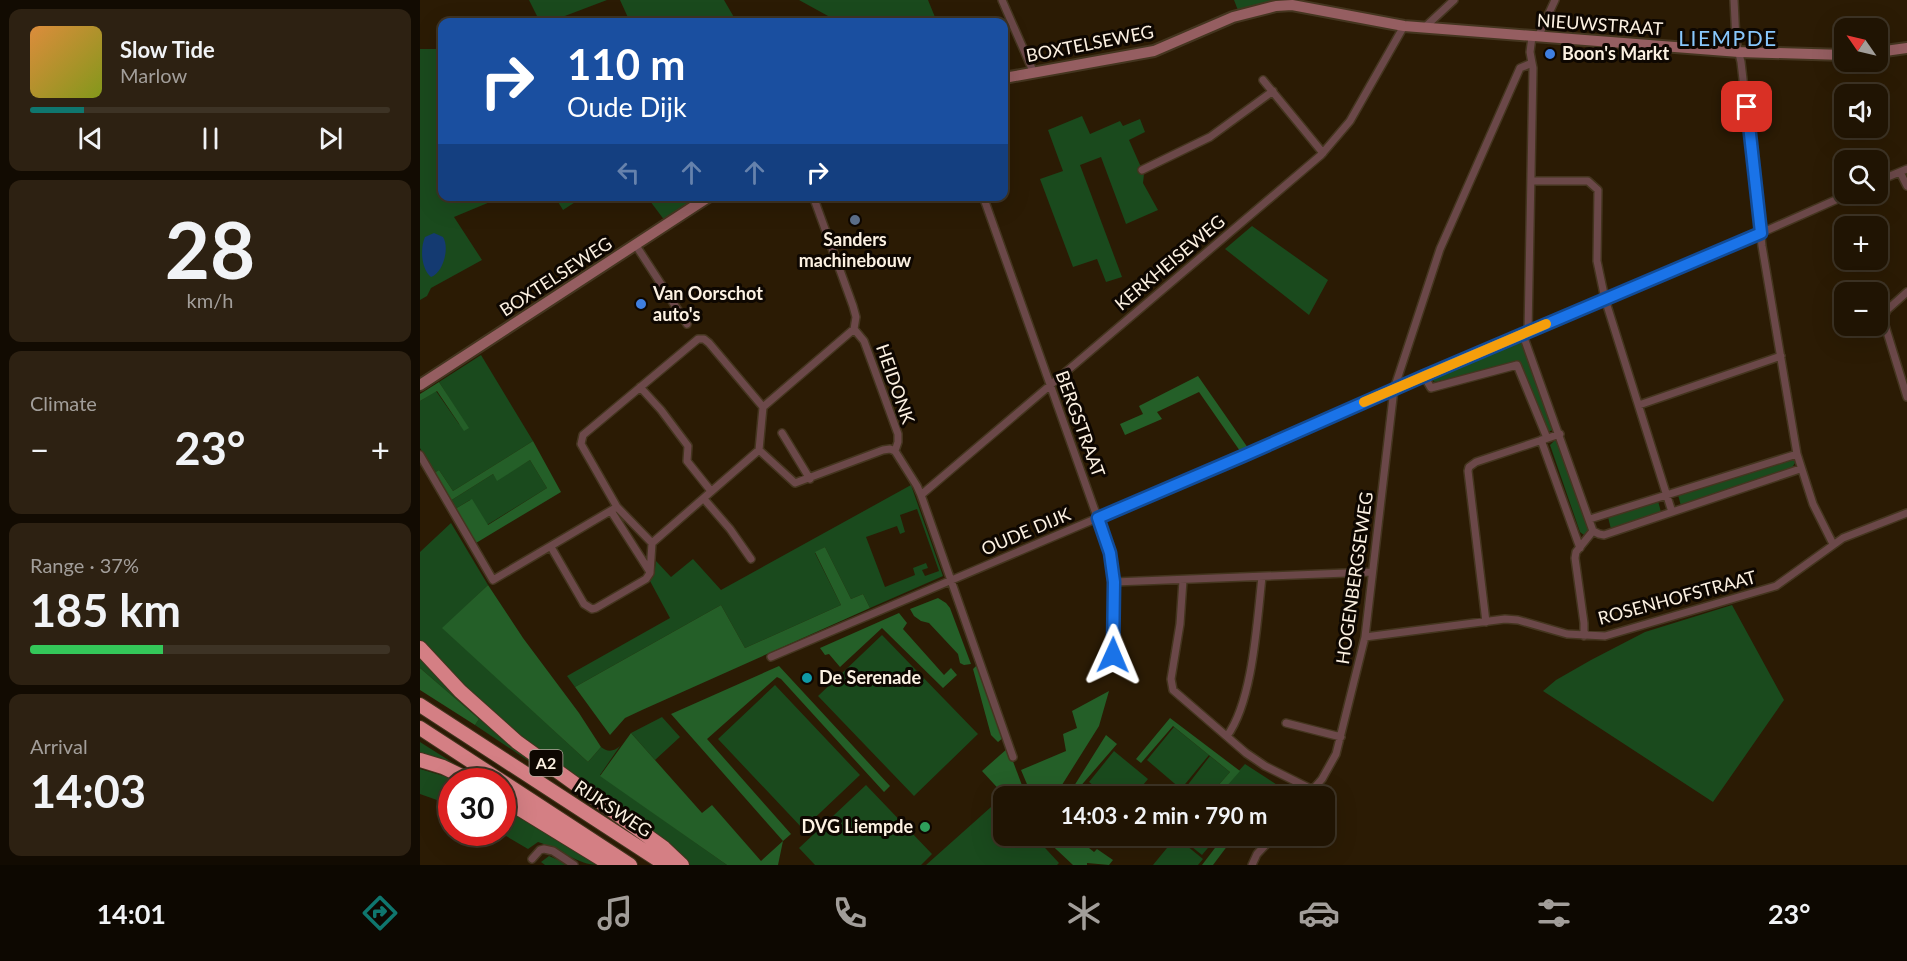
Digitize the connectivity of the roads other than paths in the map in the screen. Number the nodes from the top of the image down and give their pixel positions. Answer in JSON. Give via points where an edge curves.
{"nodes":[{"id":1,"x":1002,"y":0,"type":"edge"},
{"id":2,"x":1454,"y":0,"type":"edge"},
{"id":3,"x":1555,"y":0,"type":"edge"},
{"id":4,"x":1734,"y":0,"type":"edge"},
{"id":5,"x":1290,"y":2,"type":"edge"},
{"id":6,"x":1404,"y":26,"type":"junction"},
{"id":7,"x":1425,"y":27,"type":"junction"},
{"id":8,"x":1535,"y":37,"type":"junction"},
{"id":9,"x":1907,"y":48,"type":"edge"},
{"id":10,"x":1888,"y":51,"type":"edge"},
{"id":11,"x":1739,"y":52,"type":"junction"},
{"id":12,"x":1834,"y":55,"type":"edge"},
{"id":13,"x":1532,"y":63,"type":"junction"},
{"id":14,"x":1033,"y":71,"type":"junction"},
{"id":15,"x":1008,"y":77,"type":"edge"},
{"id":16,"x":1263,"y":80,"type":"dead end"},
{"id":17,"x":1272,"y":91,"type":"junction"},
{"id":18,"x":1323,"y":153,"type":"junction"},
{"id":19,"x":1142,"y":170,"type":"dead end"},
{"id":20,"x":1904,"y":171,"type":"edge"},
{"id":21,"x":1888,"y":177,"type":"edge"},
{"id":22,"x":1531,"y":182,"type":"junction"},
{"id":23,"x":1907,"y":186,"type":"edge"},
{"id":24,"x":702,"y":201,"type":"edge"},
{"id":25,"x":815,"y":201,"type":"edge"},
{"id":26,"x":984,"y":201,"type":"edge"},
{"id":27,"x":1834,"y":201,"type":"edge"},
{"id":28,"x":1761,"y":233,"type":"junction"},
{"id":29,"x":635,"y":244,"type":"junction"},
{"id":30,"x":1907,"y":292,"type":"edge"},
{"id":31,"x":1605,"y":299,"type":"junction"},
{"id":32,"x":687,"y":324,"type":"dead end"},
{"id":33,"x":854,"y":329,"type":"junction"},
{"id":34,"x":1526,"y":333,"type":"junction"},
{"id":35,"x":1781,"y":356,"type":"junction"},
{"id":36,"x":1424,"y":376,"type":"junction"},
{"id":37,"x":420,"y":385,"type":"edge"},
{"id":38,"x":1050,"y":386,"type":"junction"},
{"id":39,"x":640,"y":387,"type":"junction"},
{"id":40,"x":1395,"y":389,"type":"junction"},
{"id":41,"x":1907,"y":397,"type":"edge"},
{"id":42,"x":1639,"y":405,"type":"junction"},
{"id":43,"x":763,"y":407,"type":"junction"},
{"id":44,"x":782,"y":434,"type":"dead end"},
{"id":45,"x":1560,"y":434,"type":"junction"},
{"id":46,"x":1544,"y":439,"type":"junction"},
{"id":47,"x":759,"y":450,"type":"junction"},
{"id":48,"x":895,"y":452,"type":"junction"},
{"id":49,"x":1797,"y":454,"type":"junction"},
{"id":50,"x":420,"y":455,"type":"edge"},
{"id":51,"x":1800,"y":470,"type":"junction"},
{"id":52,"x":810,"y":479,"type":"junction"},
{"id":53,"x":711,"y":491,"type":"junction"},
{"id":54,"x":921,"y":495,"type":"junction"},
{"id":55,"x":1667,"y":495,"type":"junction"},
{"id":56,"x":704,"y":499,"type":"junction"},
{"id":57,"x":614,"y":509,"type":"junction"},
{"id":58,"x":1672,"y":512,"type":"junction"},
{"id":59,"x":1907,"y":513,"type":"edge"},
{"id":60,"x":1098,"y":518,"type":"junction"},
{"id":61,"x":1590,"y":519,"type":"junction"},
{"id":62,"x":1593,"y":531,"type":"junction"},
{"id":63,"x":652,"y":543,"type":"junction"},
{"id":64,"x":1833,"y":544,"type":"junction"},
{"id":65,"x":551,"y":547,"type":"junction"},
{"id":66,"x":1580,"y":548,"type":"junction"},
{"id":67,"x":751,"y":559,"type":"dead end"},
{"id":68,"x":1372,"y":572,"type":"junction"},
{"id":69,"x":650,"y":573,"type":"junction"},
{"id":70,"x":1262,"y":577,"type":"junction"},
{"id":71,"x":951,"y":579,"type":"junction"},
{"id":72,"x":1184,"y":580,"type":"junction"},
{"id":73,"x":1114,"y":582,"type":"junction"},
{"id":74,"x":1486,"y":622,"type":"junction"},
{"id":75,"x":1584,"y":636,"type":"junction"},
{"id":76,"x":1365,"y":637,"type":"junction"},
{"id":77,"x":420,"y":648,"type":"edge"},
{"id":78,"x":771,"y":657,"type":"dead end"},
{"id":79,"x":1113,"y":668,"type":"dead end"},
{"id":80,"x":420,"y":705,"type":"edge"},
{"id":81,"x":1286,"y":723,"type":"dead end"},
{"id":82,"x":420,"y":728,"type":"edge"},
{"id":83,"x":1227,"y":736,"type":"junction"},
{"id":84,"x":1341,"y":737,"type":"junction"},
{"id":85,"x":1013,"y":757,"type":"dead end"},
{"id":86,"x":420,"y":760,"type":"edge"},
{"id":87,"x":445,"y":768,"type":"edge"},
{"id":88,"x":1298,"y":786,"type":"edge"},
{"id":89,"x":1315,"y":786,"type":"edge"},
{"id":90,"x":516,"y":807,"type":"edge"},
{"id":91,"x":1265,"y":846,"type":"edge"},
{"id":92,"x":532,"y":859,"type":"dead end"},
{"id":93,"x":574,"y":865,"type":"edge"},
{"id":94,"x":611,"y":865,"type":"edge"},
{"id":95,"x":630,"y":865,"type":"edge"},
{"id":96,"x":666,"y":865,"type":"edge"},
{"id":97,"x":682,"y":865,"type":"edge"},
{"id":98,"x":1252,"y":865,"type":"edge"}],
"edges":[{"from":1,"to":14,"type":"street"},
{"from":2,"to":7,"type":"street"},
{"from":3,"to":8,"type":"street"},
{"from":4,"to":11,"type":"street"},
{"from":5,"to":6,"type":"street","name":"BOXTELSEWEG"},
{"from":5,"to":14,"type":"street","name":"BOXTELSEWEG","via":[[1233,17],[1154,51]]},
{"from":6,"to":7,"type":"street","name":"BOXTELSEWEG"},
{"from":6,"to":18,"type":"street","name":"KERKHEISEWEG","via":[[1350,122]]},
{"from":7,"to":8,"type":"street","name":"NIEUWSTRAAT"},
{"from":8,"to":11,"type":"street","name":"NIEUWSTRAAT"},
{"from":8,"to":13,"type":"street","via":[[1530,52]]},
{"from":9,"to":10,"type":"street"},
{"from":11,"to":12,"type":"street","name":"NIEUWSTRAAT"},
{"from":11,"to":28,"type":"street"},
{"from":13,"to":22,"type":"street"},
{"from":13,"to":40,"type":"street","name":"HOGENBERGSEWEG","via":[[1520,68],[1440,249]]},
{"from":14,"to":15,"type":"street","name":"BOXTELSEWEG"},
{"from":16,"to":17,"type":"street"},
{"from":17,"to":18,"type":"street"},
{"from":17,"to":19,"type":"street","via":[[1210,137]]},
{"from":18,"to":38,"type":"street","name":"KERKHEISEWEG"},
{"from":20,"to":21,"type":"street"},
{"from":20,"to":23,"type":"street"},
{"from":22,"to":31,"type":"street","via":[[1588,181],[1598,190],[1598,261]]},
{"from":22,"to":34,"type":"street"},
{"from":24,"to":29,"type":"street","name":"BOXTELSEWEG"},
{"from":25,"to":33,"type":"street","name":"HEIDONK","via":[[853,306]]},
{"from":26,"to":38,"type":"street","name":"BERGSTRAAT"},
{"from":27,"to":28,"type":"street","name":"OUDE DIJK"},
{"from":28,"to":31,"type":"street","name":"OUDE DIJK"},
{"from":28,"to":35,"type":"street"},
{"from":29,"to":32,"type":"street"},
{"from":29,"to":37,"type":"street","name":"BOXTELSEWEG"},
{"from":30,"to":41,"type":"street","via":[[1883,319]]},
{"from":31,"to":34,"type":"street","name":"OUDE DIJK"},
{"from":31,"to":42,"type":"street"},
{"from":33,"to":43,"type":"street"},
{"from":33,"to":48,"type":"street","name":"HEIDONK","via":[[864,340],[898,434]]},
{"from":34,"to":36,"type":"street","name":"OUDE DIJK"},
{"from":34,"to":45,"type":"street"},
{"from":35,"to":42,"type":"street"},
{"from":35,"to":49,"type":"street"},
{"from":36,"to":40,"type":"street","name":"OUDE DIJK"},
{"from":36,"to":46,"type":"street","via":[[1431,388],[1517,365]]},
{"from":38,"to":54,"type":"street","name":"KERKHEISEWEG"},
{"from":38,"to":60,"type":"street","name":"BERGSTRAAT"},
{"from":39,"to":43,"type":"street","via":[[698,339],[704,339]]},
{"from":39,"to":53,"type":"street","via":[[688,446],[687,461]]},
{"from":39,"to":57,"type":"street","via":[[581,439]]},
{"from":40,"to":60,"type":"street","name":"OUDE DIJK"},
{"from":40,"to":68,"type":"street","name":"HOGENBERGSEWEG"},
{"from":42,"to":55,"type":"street"},
{"from":43,"to":47,"type":"street"},
{"from":44,"to":52,"type":"street"},
{"from":45,"to":46,"type":"street"},
{"from":45,"to":61,"type":"street"},
{"from":46,"to":66,"type":"street"},
{"from":46,"to":74,"type":"street","via":[[1469,467]]},
{"from":47,"to":52,"type":"street","via":[[790,480],[800,483]]},
{"from":47,"to":53,"type":"street"},
{"from":48,"to":52,"type":"street","via":[[884,450]]},
{"from":48,"to":54,"type":"street","name":"HEIDONK"},
{"from":49,"to":51,"type":"street"},
{"from":49,"to":55,"type":"street"},
{"from":50,"to":65,"type":"street","via":[[493,580]]},
{"from":51,"to":58,"type":"street"},
{"from":51,"to":64,"type":"street"},
{"from":53,"to":56,"type":"street"},
{"from":54,"to":71,"type":"street","name":"HEIDONK"},
{"from":55,"to":58,"type":"street"},
{"from":55,"to":61,"type":"street"},
{"from":56,"to":63,"type":"street"},
{"from":56,"to":67,"type":"street"},
{"from":57,"to":63,"type":"street"},
{"from":57,"to":65,"type":"street"},
{"from":57,"to":69,"type":"street"},
{"from":58,"to":62,"type":"street","via":[[1604,535]]},
{"from":59,"to":64,"type":"street","name":"ROSENHOFSTRAAT"},
{"from":60,"to":71,"type":"street","name":"OUDE DIJK"},
{"from":60,"to":73,"type":"street","name":"BERGSTRAAT","via":[[1110,553]]},
{"from":61,"to":62,"type":"street"},
{"from":62,"to":66,"type":"street"},
{"from":63,"to":69,"type":"street"},
{"from":64,"to":75,"type":"street","name":"ROSENHOFSTRAAT","via":[[1776,586],[1605,636]]},
{"from":65,"to":69,"type":"street","via":[[584,604],[592,609]]},
{"from":66,"to":75,"type":"street","via":[[1575,558]]},
{"from":68,"to":70,"type":"street"},
{"from":68,"to":76,"type":"street","name":"HOGENBERGSEWEG"},
{"from":70,"to":72,"type":"street"},
{"from":70,"to":83,"type":"street","via":[[1256,637],[1244,696],[1239,717]]},
{"from":71,"to":78,"type":"street","name":"OUDE DIJK"},
{"from":71,"to":85,"type":"street","name":"HEIDONK"},
{"from":72,"to":73,"type":"street"},
{"from":72,"to":83,"type":"street","via":[[1171,678],[1173,690]]},
{"from":73,"to":79,"type":"street","name":"BERGSTRAAT"},
{"from":74,"to":75,"type":"street","name":"ROSENHOFSTRAAT","via":[[1518,620]]},
{"from":74,"to":76,"type":"street","name":"ROSENHOFSTRAAT"},
{"from":76,"to":84,"type":"street","name":"HOGENBERGSEWEG"},
{"from":77,"to":97,"type":"highway","number":"A2","via":[[460,691],[517,742]]},
{"from":80,"to":96,"type":"highway","name":"RIJKSWEG","number":"A2"},
{"from":81,"to":84,"type":"street"},
{"from":82,"to":95,"type":"highway","name":"RIJKSWEG","number":"A2"},
{"from":83,"to":88,"type":"street"},
{"from":84,"to":89,"type":"street","name":"HOGENBERGSEWEG","via":[[1329,768]]},
{"from":86,"to":87,"type":"highway"},
{"from":90,"to":94,"type":"highway"},
{"from":91,"to":98,"type":"street"},
{"from":92,"to":93,"type":"street","via":[[540,850],[548,849]]}]}
